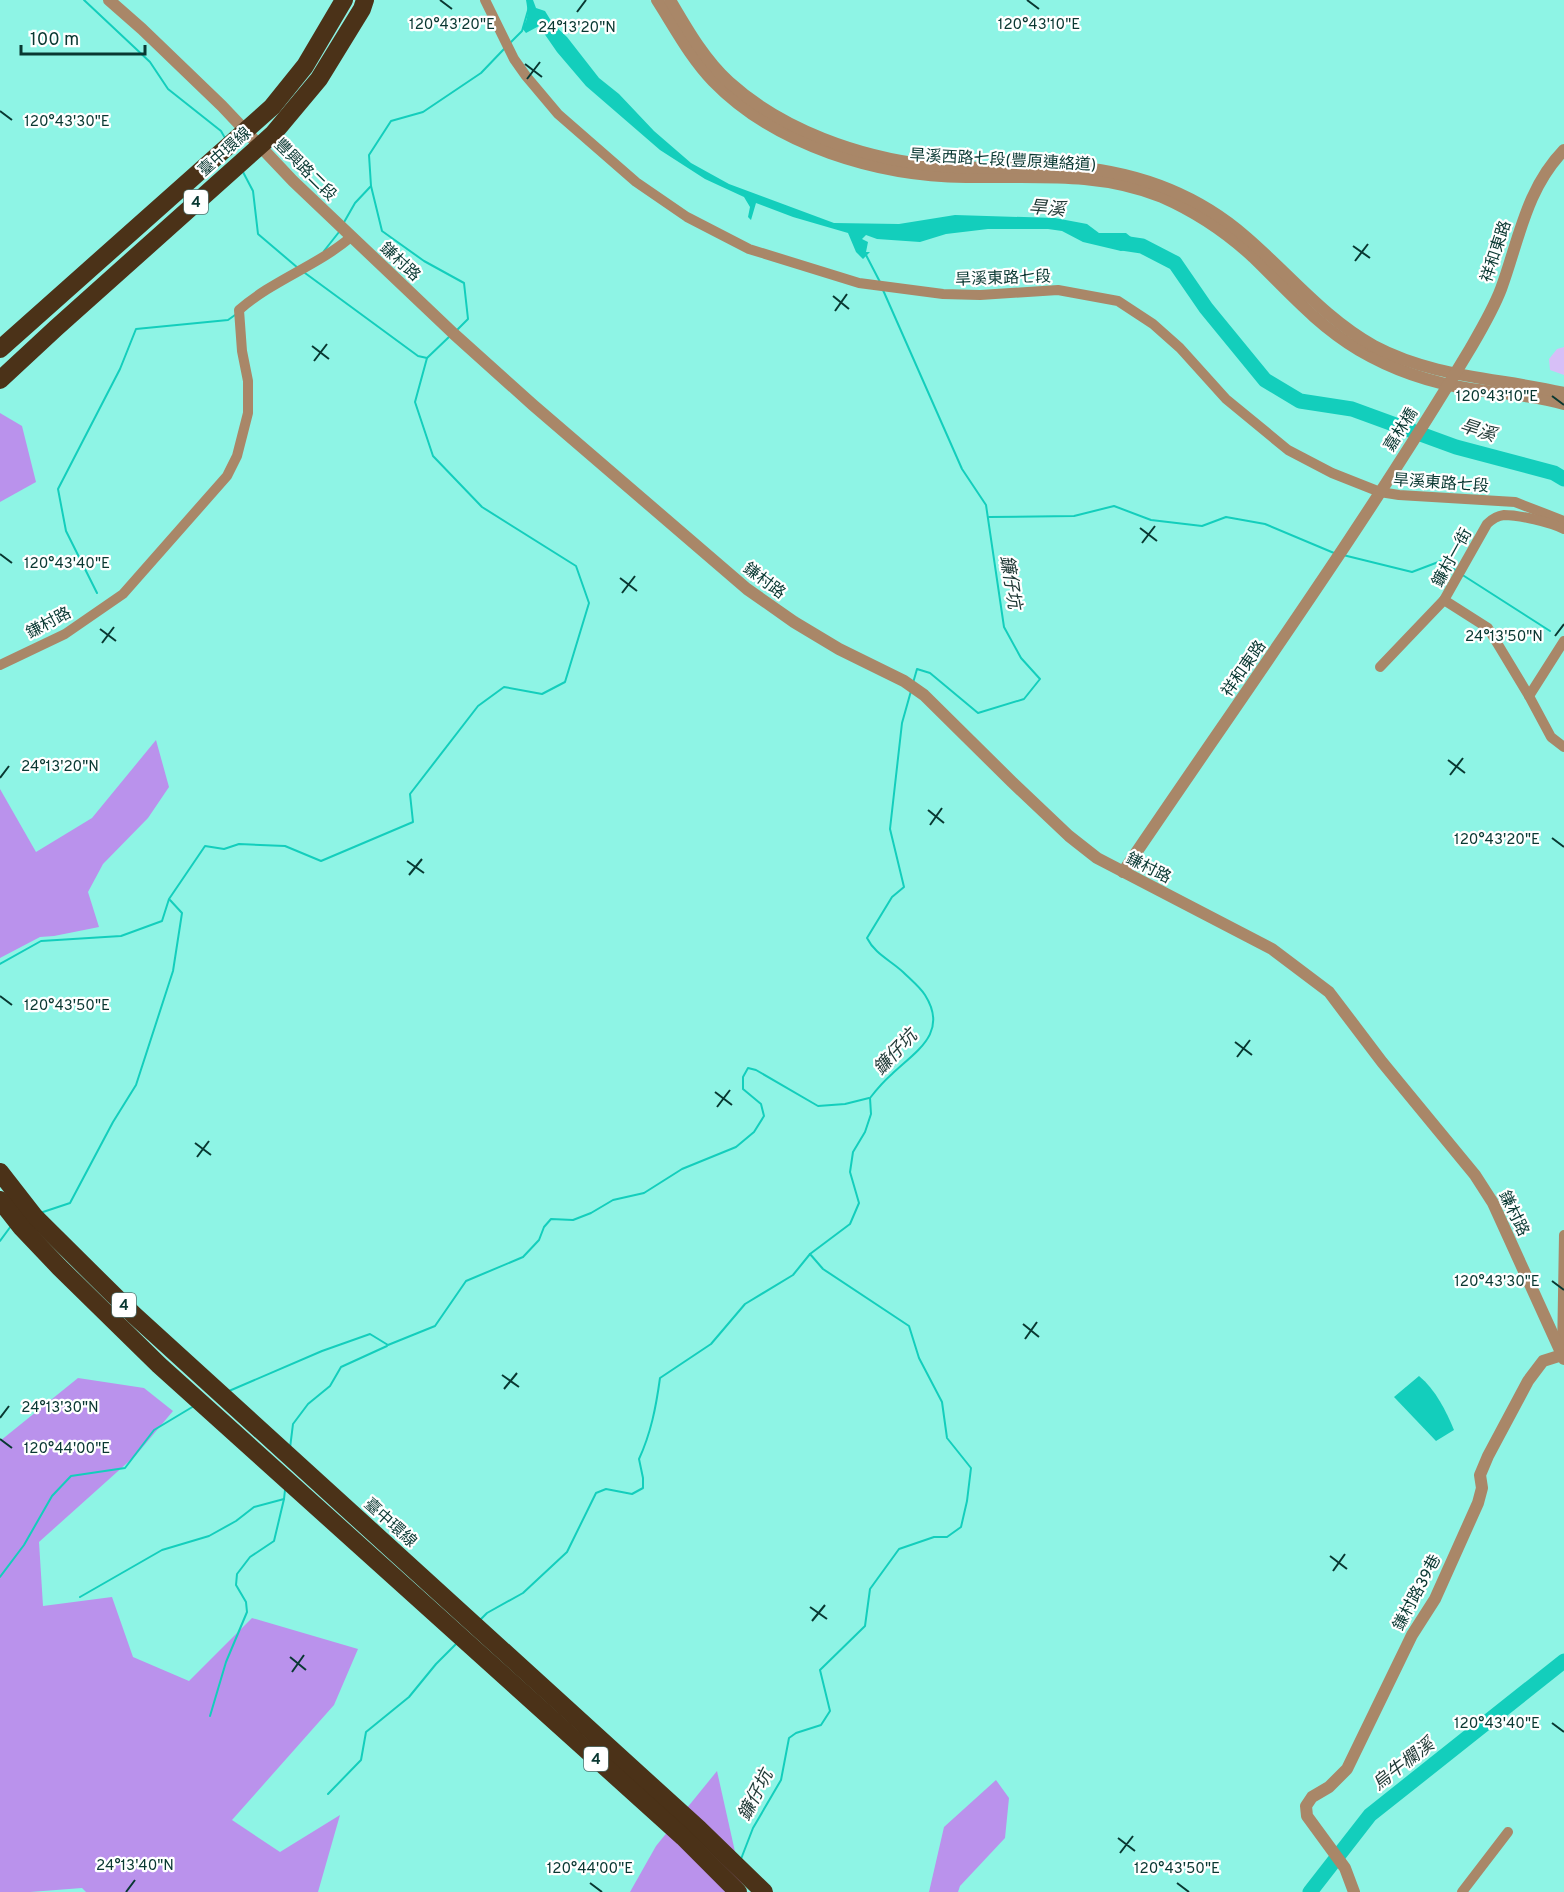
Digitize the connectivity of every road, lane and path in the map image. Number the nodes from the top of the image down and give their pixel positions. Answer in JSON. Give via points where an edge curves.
{"nodes":[{"id":1,"x":109,"y":0,"type":"edge"},
{"id":2,"x":344,"y":0,"type":"edge"},
{"id":3,"x":366,"y":0,"type":"edge"},
{"id":4,"x":485,"y":0,"type":"edge"},
{"id":5,"x":657,"y":0,"type":"edge"},
{"id":6,"x":670,"y":0,"type":"edge"},
{"id":7,"x":1564,"y":150,"type":"edge"},
{"id":8,"x":351,"y":237,"type":"junction"},
{"id":9,"x":0,"y":349,"type":"edge"},
{"id":10,"x":0,"y":380,"type":"edge"},
{"id":11,"x":1448,"y":385,"type":"junction"},
{"id":12,"x":1564,"y":393,"type":"edge"},
{"id":13,"x":1564,"y":404,"type":"edge"},
{"id":14,"x":1387,"y":481,"type":"joint"},
{"id":15,"x":1380,"y":492,"type":"junction"},
{"id":16,"x":1564,"y":521,"type":"edge"},
{"id":17,"x":1564,"y":529,"type":"edge"},
{"id":18,"x":1444,"y":600,"type":"junction"},
{"id":19,"x":1564,"y":641,"type":"edge"},
{"id":20,"x":0,"y":665,"type":"edge"},
{"id":21,"x":1380,"y":667,"type":"dead end"},
{"id":22,"x":1529,"y":696,"type":"junction"},
{"id":23,"x":1564,"y":747,"type":"edge"},
{"id":24,"x":1123,"y":872,"type":"junction"},
{"id":25,"x":0,"y":1172,"type":"edge"},
{"id":26,"x":0,"y":1200,"type":"edge"},
{"id":27,"x":25,"y":1218,"type":"junction"},
{"id":28,"x":1564,"y":1235,"type":"edge"},
{"id":29,"x":1563,"y":1357,"type":"edge"},
{"id":30,"x":1508,"y":1832,"type":"dead end"},
{"id":31,"x":733,"y":1887,"type":"edge"},
{"id":32,"x":764,"y":1892,"type":"edge"},
{"id":33,"x":1354,"y":1892,"type":"edge"},
{"id":34,"x":1462,"y":1892,"type":"edge"}],
"edges":[{"from":1,"to":8,"type":"street","name":"豐興路二段","via":[[222,106]]},
{"from":2,"to":9,"type":"highway","name":"臺中環線","number":"4","via":[[305,66],[272,107]]},
{"from":3,"to":10,"type":"highway","name":"臺中環線","number":"4","via":[[319,78],[273,134]]},
{"from":4,"to":15,"type":"street","name":"旱溪東路七段","via":[[514,59],[558,114],[636,182],[687,217],[749,249],[859,283],[943,294],[1058,290],[1118,301],[1154,324],[1226,399],[1288,450],[1332,474]]},
{"from":5,"to":11,"type":"street","name":"旱溪西路七段(豐原連絡道)","via":[[691,55],[712,80],[746,110],[783,132],[847,158],[908,172],[959,177],[1073,177],[1113,182],[1158,196],[1224,232],[1308,312],[1344,340],[1400,370]]},
{"from":6,"to":11,"type":"street","name":"旱溪西路七段(豐原連絡道)","via":[[698,46],[729,81],[756,103],[798,127],[846,147],[906,161],[957,167],[1076,167],[1163,186],[1236,228],[1314,303],[1354,334]]},
{"from":7,"to":11,"type":"street","name":"祥和東路","via":[[1546,170],[1533,194],[1497,299]]},
{"from":8,"to":20,"type":"street","name":"鎌村路","via":[[334,251],[256,295],[239,310],[248,413],[237,456],[227,476],[123,594],[64,634]]},
{"from":8,"to":24,"type":"street","name":"鎌村路","via":[[533,405],[747,589],[839,649],[924,695],[1069,836],[1096,858]]},
{"from":11,"to":12,"type":"street","name":"旱溪西路七段(豐原連絡道)"},
{"from":11,"to":13,"type":"street","name":"旱溪西路七段(豐原連絡道)"},
{"from":11,"to":14,"type":"street","name":"嘉林橋"},
{"from":14,"to":15,"type":"street","name":"祥和東路"},
{"from":15,"to":16,"type":"street","name":"旱溪東路七段","via":[[1515,502]]},
{"from":15,"to":24,"type":"street","name":"祥和東路"},
{"from":17,"to":18,"type":"street","name":"鐮村一街","via":[[1503,515],[1494,518]]},
{"from":18,"to":21,"type":"street"},
{"from":18,"to":22,"type":"street","name":"鐮村一街","via":[[1488,628]]},
{"from":19,"to":22,"type":"street"},
{"from":22,"to":23,"type":"street","name":"鐮村一街","via":[[1551,737]]},
{"from":24,"to":29,"type":"street","name":"鎌村路","via":[[1272,949],[1329,993],[1494,1203]]},
{"from":25,"to":27,"type":"highway","name":"臺中環線","number":"4"},
{"from":26,"to":27,"type":"highway","name":"臺中環線","number":"4"},
{"from":27,"to":31,"type":"highway","name":"臺中環線","number":"4","via":[[67,1275],[202,1403],[683,1837]]},
{"from":27,"to":32,"type":"highway","name":"臺中環線","number":"4","via":[[699,1828]]},
{"from":28,"to":29,"type":"street"},
{"from":29,"to":33,"type":"street","name":"鎌村路39巷","via":[[1543,1361],[1528,1381],[1488,1456],[1480,1475],[1478,1503],[1435,1599],[1412,1635],[1347,1769],[1306,1806],[1307,1816],[1345,1868]]},
{"from":30,"to":34,"type":"street"}]}
